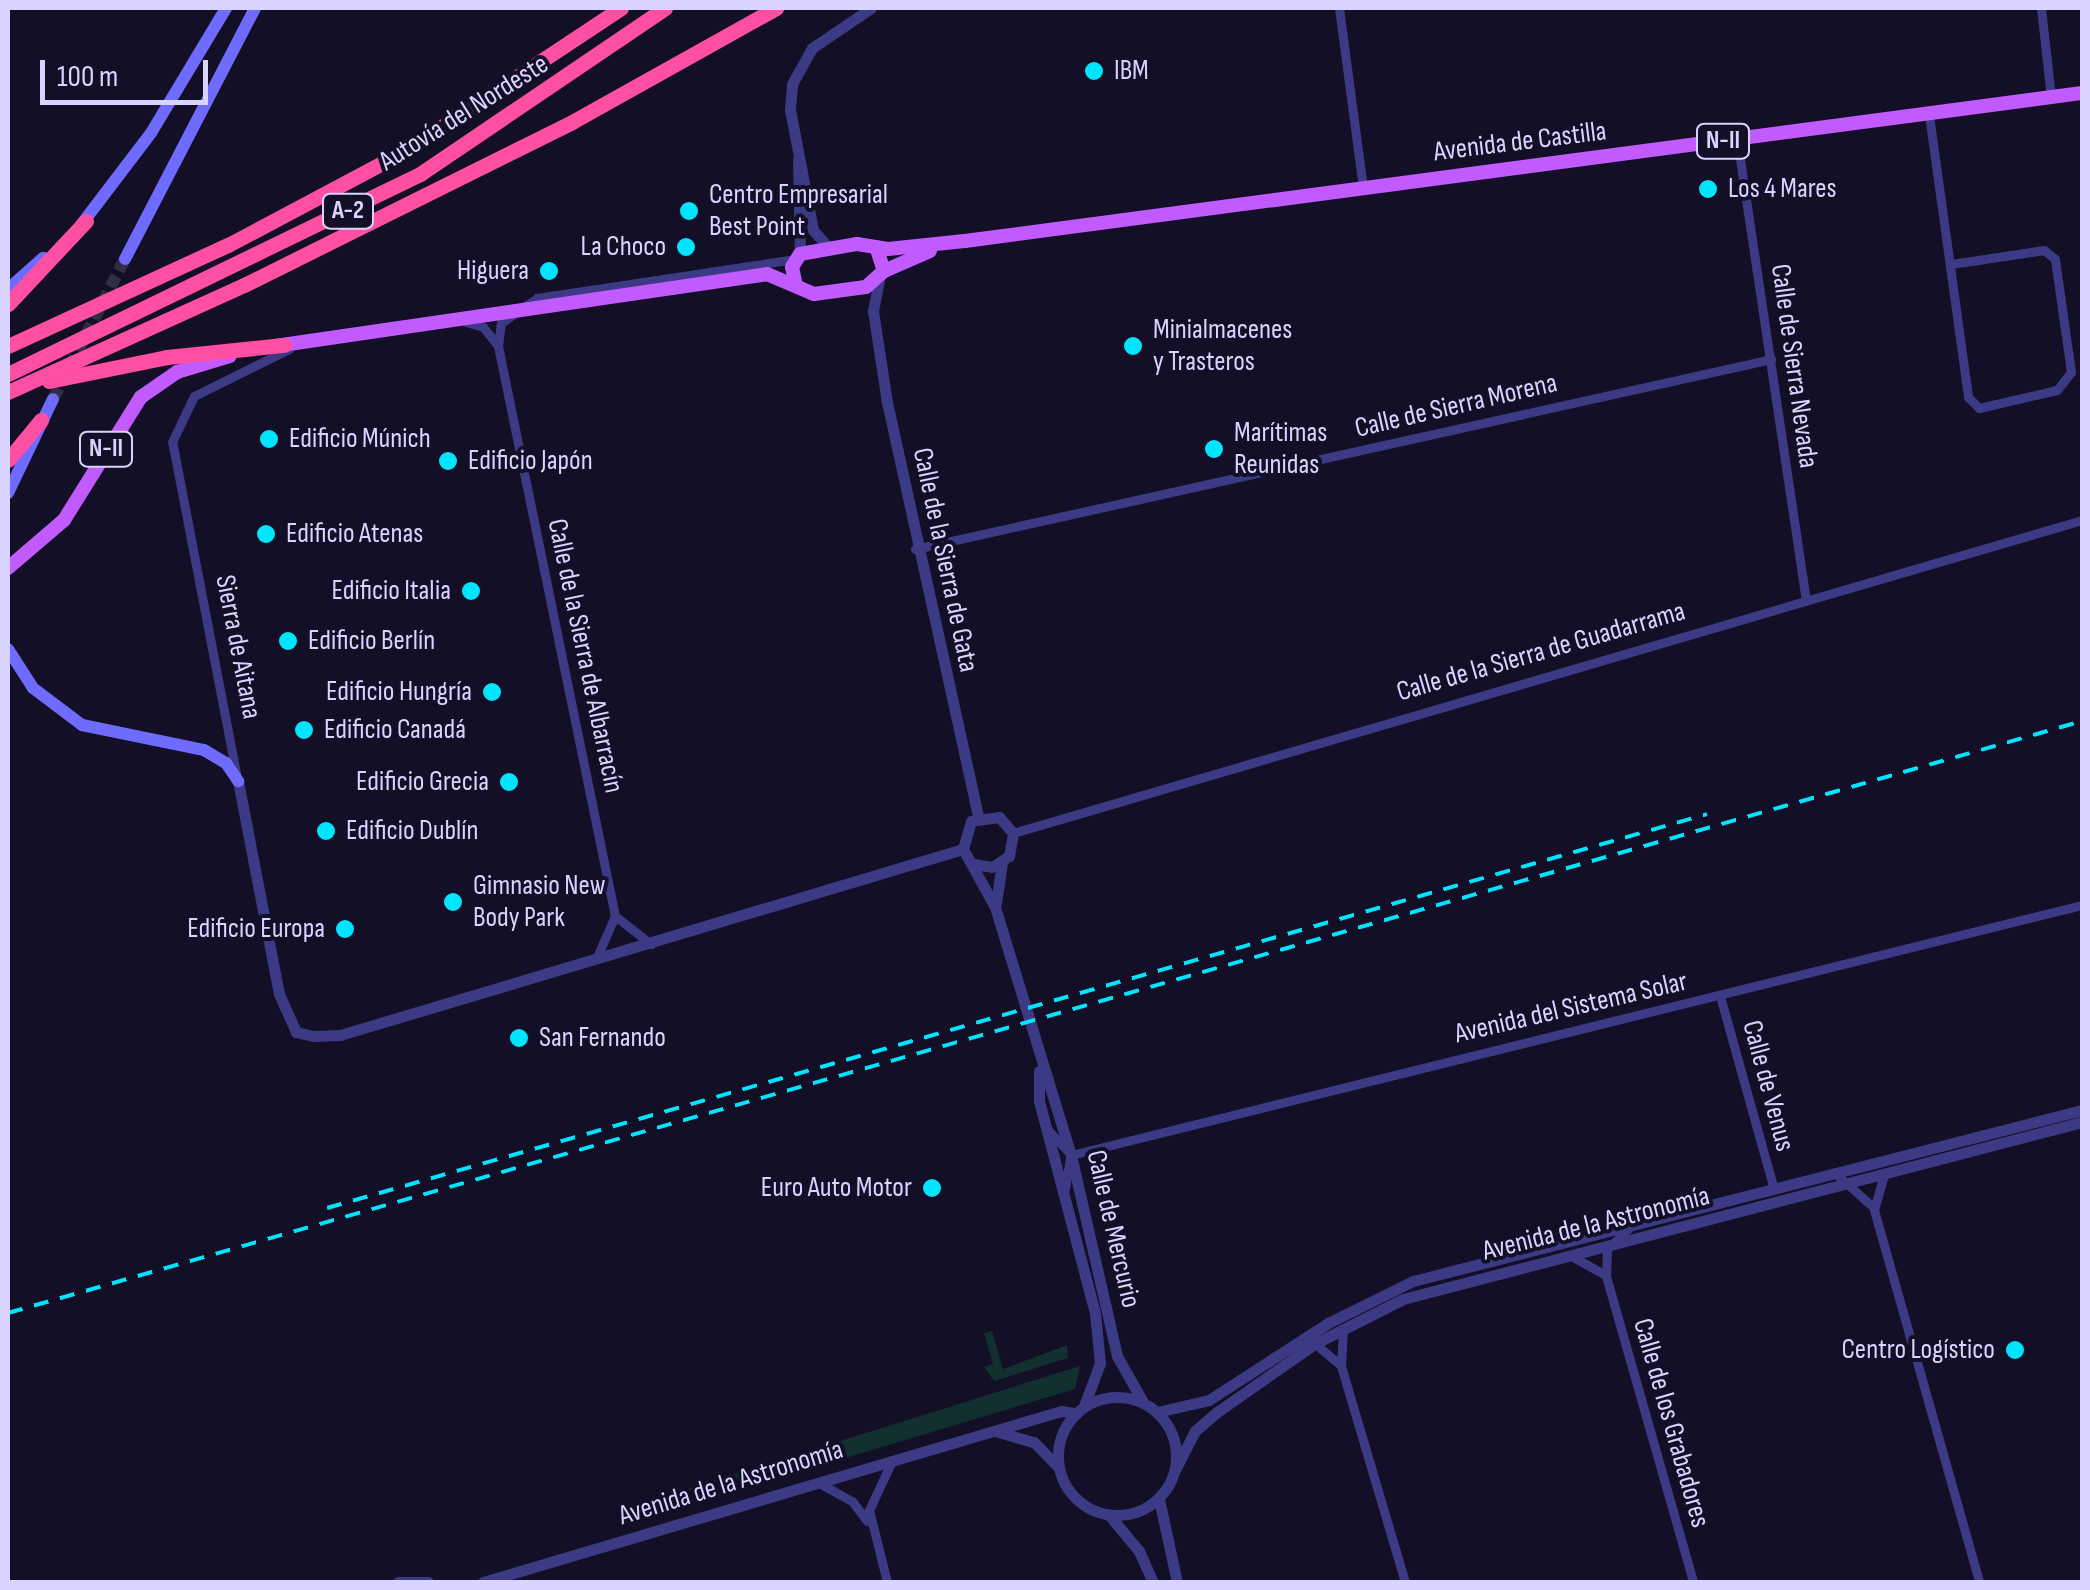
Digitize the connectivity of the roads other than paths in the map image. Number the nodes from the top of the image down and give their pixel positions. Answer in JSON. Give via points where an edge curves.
{"nodes":[{"id":1,"x":226,"y":8,"type":"edge"},
{"id":2,"x":255,"y":8,"type":"edge"},
{"id":3,"x":609,"y":8,"type":"edge"},
{"id":4,"x":621,"y":8,"type":"edge"},
{"id":5,"x":665,"y":8,"type":"edge"},
{"id":6,"x":776,"y":8,"type":"edge"},
{"id":7,"x":872,"y":8,"type":"edge"},
{"id":8,"x":1340,"y":8,"type":"edge"},
{"id":9,"x":2041,"y":8,"type":"edge"},
{"id":10,"x":536,"y":69,"type":"junction"},
{"id":11,"x":2082,"y":93,"type":"edge"},
{"id":12,"x":2051,"y":97,"type":"junction"},
{"id":13,"x":1930,"y":115,"type":"junction"},
{"id":14,"x":1738,"y":139,"type":"junction"},
{"id":15,"x":798,"y":160,"type":"junction"},
{"id":16,"x":1363,"y":188,"type":"junction"},
{"id":17,"x":86,"y":221,"type":"junction"},
{"id":18,"x":965,"y":242,"type":"junction"},
{"id":19,"x":876,"y":247,"type":"junction"},
{"id":20,"x":830,"y":248,"type":"junction"},
{"id":21,"x":799,"y":256,"type":"junction"},
{"id":22,"x":125,"y":259,"type":"tunnel mouth"},
{"id":23,"x":1951,"y":264,"type":"junction"},
{"id":24,"x":881,"y":275,"type":"junction"},
{"id":25,"x":796,"y":286,"type":"junction"},
{"id":26,"x":8,"y":289,"type":"edge"},
{"id":27,"x":849,"y":290,"type":"junction"},
{"id":28,"x":8,"y":304,"type":"edge"},
{"id":29,"x":512,"y":309,"type":"junction"},
{"id":30,"x":873,"y":311,"type":"junction"},
{"id":31,"x":440,"y":318,"type":"junction"},
{"id":32,"x":305,"y":341,"type":"junction"},
{"id":33,"x":284,"y":344,"type":"junction"},
{"id":34,"x":8,"y":346,"type":"edge"},
{"id":35,"x":498,"y":346,"type":"junction"},
{"id":36,"x":1772,"y":359,"type":"junction"},
{"id":37,"x":8,"y":374,"type":"edge"},
{"id":38,"x":8,"y":394,"type":"edge"},
{"id":39,"x":53,"y":399,"type":"tunnel mouth"},
{"id":40,"x":41,"y":420,"type":"junction"},
{"id":41,"x":8,"y":460,"type":"edge"},
{"id":42,"x":8,"y":493,"type":"edge"},
{"id":43,"x":2082,"y":520,"type":"edge"},
{"id":44,"x":915,"y":549,"type":"junction"},
{"id":45,"x":8,"y":568,"type":"edge"},
{"id":46,"x":1806,"y":600,"type":"junction"},
{"id":47,"x":8,"y":649,"type":"edge"},
{"id":48,"x":238,"y":780,"type":"junction"},
{"id":49,"x":978,"y":816,"type":"junction"},
{"id":50,"x":1013,"y":833,"type":"junction"},
{"id":51,"x":963,"y":849,"type":"junction"},
{"id":52,"x":1002,"y":863,"type":"junction"},
{"id":53,"x":974,"y":864,"type":"junction"},
{"id":54,"x":2082,"y":904,"type":"edge"},
{"id":55,"x":996,"y":907,"type":"junction"},
{"id":56,"x":615,"y":916,"type":"junction"},
{"id":57,"x":651,"y":944,"type":"junction"},
{"id":58,"x":594,"y":960,"type":"junction"},
{"id":59,"x":1720,"y":996,"type":"junction"},
{"id":60,"x":1040,"y":1064,"type":"junction"},
{"id":61,"x":2082,"y":1110,"type":"edge"},
{"id":62,"x":2082,"y":1122,"type":"edge"},
{"id":63,"x":1047,"y":1128,"type":"junction"},
{"id":64,"x":1070,"y":1155,"type":"junction"},
{"id":65,"x":1835,"y":1173,"type":"junction"},
{"id":66,"x":1884,"y":1175,"type":"junction"},
{"id":67,"x":1850,"y":1184,"type":"junction"},
{"id":68,"x":1772,"y":1188,"type":"junction"},
{"id":69,"x":1065,"y":1189,"type":"junction"},
{"id":70,"x":1792,"y":1200,"type":"junction"},
{"id":71,"x":1753,"y":1210,"type":"junction"},
{"id":72,"x":1874,"y":1210,"type":"junction"},
{"id":73,"x":1640,"y":1222,"type":"junction"},
{"id":74,"x":1606,"y":1249,"type":"junction"},
{"id":75,"x":1574,"y":1257,"type":"junction"},
{"id":76,"x":1606,"y":1276,"type":"junction"},
{"id":77,"x":1343,"y":1329,"type":"junction"},
{"id":78,"x":1310,"y":1340,"type":"junction"},
{"id":79,"x":1341,"y":1366,"type":"junction"},
{"id":80,"x":1143,"y":1402,"type":"junction"},
{"id":81,"x":1080,"y":1409,"type":"junction"},
{"id":82,"x":1158,"y":1412,"type":"junction"},
{"id":83,"x":994,"y":1431,"type":"junction"},
{"id":84,"x":892,"y":1461,"type":"junction"},
{"id":85,"x":1059,"y":1469,"type":"junction"},
{"id":86,"x":1175,"y":1470,"type":"junction"},
{"id":87,"x":819,"y":1483,"type":"junction"},
{"id":88,"x":1159,"y":1499,"type":"junction"},
{"id":89,"x":1109,"y":1515,"type":"junction"},
{"id":90,"x":873,"y":1532,"type":"junction"},
{"id":91,"x":398,"y":1582,"type":"edge"},
{"id":92,"x":428,"y":1582,"type":"edge"},
{"id":93,"x":482,"y":1582,"type":"edge"},
{"id":94,"x":887,"y":1582,"type":"edge"},
{"id":95,"x":1153,"y":1582,"type":"edge"},
{"id":96,"x":1177,"y":1582,"type":"edge"},
{"id":97,"x":1405,"y":1582,"type":"edge"},
{"id":98,"x":1693,"y":1582,"type":"edge"},
{"id":99,"x":1979,"y":1582,"type":"edge"}],
"edges":[{"from":1,"to":17,"type":"main road","via":[[151,134]]},
{"from":2,"to":22,"type":"main road"},
{"from":3,"to":10,"type":"highway"},
{"from":4,"to":10,"type":"highway","name":"Autovía del Nordeste","number":"A-2"},
{"from":5,"to":37,"type":"highway","name":"Autovía del Nordeste","number":"A-2","via":[[420,174]]},
{"from":6,"to":38,"type":"highway","via":[[554,130]]},
{"from":7,"to":15,"type":"street","via":[[812,48],[797,74],[790,109]]},
{"from":8,"to":16,"type":"street"},
{"from":9,"to":12,"type":"street"},
{"from":10,"to":34,"type":"highway","name":"Autovía del Nordeste","number":"A-2","via":[[405,151],[228,245]]},
{"from":11,"to":12,"type":"main road","name":"Avenida de Castilla","number":"N-II"},
{"from":12,"to":13,"type":"main road","name":"Avenida de Castilla","number":"N-II"},
{"from":13,"to":14,"type":"main road","name":"Avenida de Castilla","number":"N-II"},
{"from":13,"to":23,"type":"street"},
{"from":14,"to":16,"type":"main road","name":"Avenida de Castilla","number":"N-II"},
{"from":14,"to":36,"type":"street","name":"Calle de Sierra Nevada"},
{"from":15,"to":20,"type":"street","via":[[813,230]]},
{"from":15,"to":21,"type":"street"},
{"from":16,"to":18,"type":"main road","name":"Avenida de Castilla","number":"N-II"},
{"from":17,"to":26,"type":"main road"},
{"from":17,"to":28,"type":"highway"},
{"from":18,"to":19,"type":"main road","name":"Avenida de Castilla","number":"N-II"},
{"from":18,"to":24,"type":"main road","name":"Avenida de Castilla","number":"N-II"},
{"from":19,"to":20,"type":"main road","number":"N-II"},
{"from":19,"to":24,"type":"main road"},
{"from":20,"to":21,"type":"main road","number":"N-II"},
{"from":21,"to":25,"type":"main road"},
{"from":21,"to":29,"type":"street","number":"N-II","via":[[537,298]]},
{"from":23,"to":23,"type":"street","via":[[1968,396],[1980,408],[2057,390],[2070,372],[2055,259],[2044,250]]},
{"from":24,"to":27,"type":"main road","number":"N-II"},
{"from":24,"to":30,"type":"street","name":"Calle de la Sierra de Gata"},
{"from":25,"to":27,"type":"main road","number":"N-II","via":[[814,294]]},
{"from":25,"to":29,"type":"main road","number":"N-II","via":[[767,274]]},
{"from":27,"to":30,"type":"street"},
{"from":29,"to":31,"type":"main road","number":"N-II"},
{"from":29,"to":35,"type":"street","via":[[500,322]]},
{"from":30,"to":44,"type":"street","name":"Calle de la Sierra de Gata"},
{"from":31,"to":32,"type":"main road","number":"N-II"},
{"from":31,"to":35,"type":"street","via":[[483,328]]},
{"from":32,"to":33,"type":"main road","number":"N-II"},
{"from":32,"to":48,"type":"street","name":"Sierra de Aitana","via":[[203,389],[180,417],[172,442]]},
{"from":33,"to":38,"type":"highway","via":[[94,368]]},
{"from":33,"to":45,"type":"main road","number":"N-II","via":[[193,366],[159,382],[127,414],[64,520]]},
{"from":35,"to":56,"type":"street","name":"Calle de la Sierra de Albarracín"},
{"from":36,"to":44,"type":"street","name":"Calle de Sierra Morena"},
{"from":36,"to":46,"type":"street","name":"Calle de Sierra Nevada"},
{"from":39,"to":40,"type":"main road"},
{"from":40,"to":41,"type":"highway"},
{"from":40,"to":42,"type":"main road"},
{"from":43,"to":46,"type":"street","name":"Calle de la Sierra de Guadarrama"},
{"from":44,"to":49,"type":"street","name":"Calle de la Sierra de Gata"},
{"from":46,"to":50,"type":"street","name":"Calle de la Sierra de Guadarrama"},
{"from":47,"to":48,"type":"main road","via":[[32,688],[82,725],[204,750],[226,762]]},
{"from":48,"to":58,"type":"street","name":"Sierra de Aitana","via":[[279,994],[296,1032],[340,1035]]},
{"from":49,"to":50,"type":"street","via":[[999,817]]},
{"from":49,"to":51,"type":"street","via":[[965,828]]},
{"from":50,"to":52,"type":"street"},
{"from":51,"to":53,"type":"street"},
{"from":51,"to":57,"type":"street"},
{"from":52,"to":53,"type":"street"},
{"from":52,"to":55,"type":"street"},
{"from":53,"to":55,"type":"street"},
{"from":54,"to":59,"type":"street","name":"Avenida del Sistema Solar"},
{"from":55,"to":60,"type":"street","name":"Calle de Mercurio"},
{"from":56,"to":57,"type":"street"},
{"from":56,"to":58,"type":"street"},
{"from":57,"to":58,"type":"street"},
{"from":59,"to":64,"type":"street","name":"Avenida del Sistema Solar"},
{"from":59,"to":68,"type":"street","name":"Calle de Venus"},
{"from":60,"to":63,"type":"street","name":"Calle de Mercurio"},
{"from":60,"to":64,"type":"street","name":"Calle de Mercurio"},
{"from":61,"to":65,"type":"street","name":"Avenida de la Astronomía"},
{"from":62,"to":66,"type":"street","name":"Avenida de la Astronomía"},
{"from":63,"to":64,"type":"street"},
{"from":63,"to":69,"type":"street","name":"Calle de Mercurio"},
{"from":64,"to":69,"type":"street"},
{"from":64,"to":80,"type":"street","name":"Calle de Mercurio","via":[[1117,1356]]},
{"from":65,"to":67,"type":"street"},
{"from":65,"to":68,"type":"street","name":"Avenida de la Astronomía"},
{"from":66,"to":67,"type":"street","name":"Avenida de la Astronomía"},
{"from":66,"to":72,"type":"street"},
{"from":67,"to":70,"type":"street","name":"Avenida de la Astronomía"},
{"from":67,"to":72,"type":"street"},
{"from":68,"to":70,"type":"street","name":"Calle de Venus"},
{"from":68,"to":71,"type":"street","name":"Calle de Venus"},
{"from":68,"to":73,"type":"street","name":"Avenida de la Astronomía"},
{"from":69,"to":81,"type":"street","name":"Calle de Mercurio","via":[[1097,1333],[1097,1381]]},
{"from":70,"to":71,"type":"street","name":"Avenida de la Astronomía"},
{"from":71,"to":74,"type":"street","name":"Avenida de la Astronomía"},
{"from":72,"to":99,"type":"street"},
{"from":73,"to":74,"type":"street"},
{"from":73,"to":78,"type":"street","name":"Avenida de la Astronomía","via":[[1413,1280]]},
{"from":74,"to":75,"type":"street","name":"Avenida de la Astronomía"},
{"from":74,"to":76,"type":"street","name":"Calle de los Grabadores"},
{"from":75,"to":76,"type":"street"},
{"from":75,"to":77,"type":"street","name":"Avenida de la Astronomía","via":[[1403,1299]]},
{"from":76,"to":98,"type":"street","name":"Calle de los Grabadores"},
{"from":77,"to":78,"type":"street","name":"Avenida de la Astronomía"},
{"from":77,"to":79,"type":"street"},
{"from":78,"to":79,"type":"street"},
{"from":78,"to":82,"type":"street","name":"Avenida de la Astronomía","via":[[1209,1400]]},
{"from":78,"to":86,"type":"street","name":"Avenida de la Astronomía","via":[[1194,1432]]},
{"from":79,"to":97,"type":"street"},
{"from":80,"to":81,"type":"street","via":[[1103,1398]]},
{"from":80,"to":82,"type":"street"},
{"from":81,"to":83,"type":"street","name":"Avenida de la Astronomía"},
{"from":81,"to":85,"type":"street","via":[[1061,1435]]},
{"from":82,"to":86,"type":"street","via":[[1174,1439]]},
{"from":83,"to":84,"type":"street","name":"Avenida de la Astronomía"},
{"from":83,"to":85,"type":"street","via":[[1034,1442]]},
{"from":84,"to":87,"type":"street","name":"Avenida de la Astronomía"},
{"from":84,"to":90,"type":"street","via":[[871,1496]]},
{"from":85,"to":89,"type":"street","via":[[1074,1498]]},
{"from":86,"to":88,"type":"street"},
{"from":87,"to":90,"type":"street","via":[[852,1501]]},
{"from":87,"to":93,"type":"street","name":"Avenida de la Astronomía"},
{"from":88,"to":89,"type":"street","via":[[1143,1510]]},
{"from":88,"to":96,"type":"street"},
{"from":89,"to":95,"type":"street","via":[[1139,1551]]},
{"from":90,"to":94,"type":"street"},
{"from":91,"to":92,"type":"street"}]}
